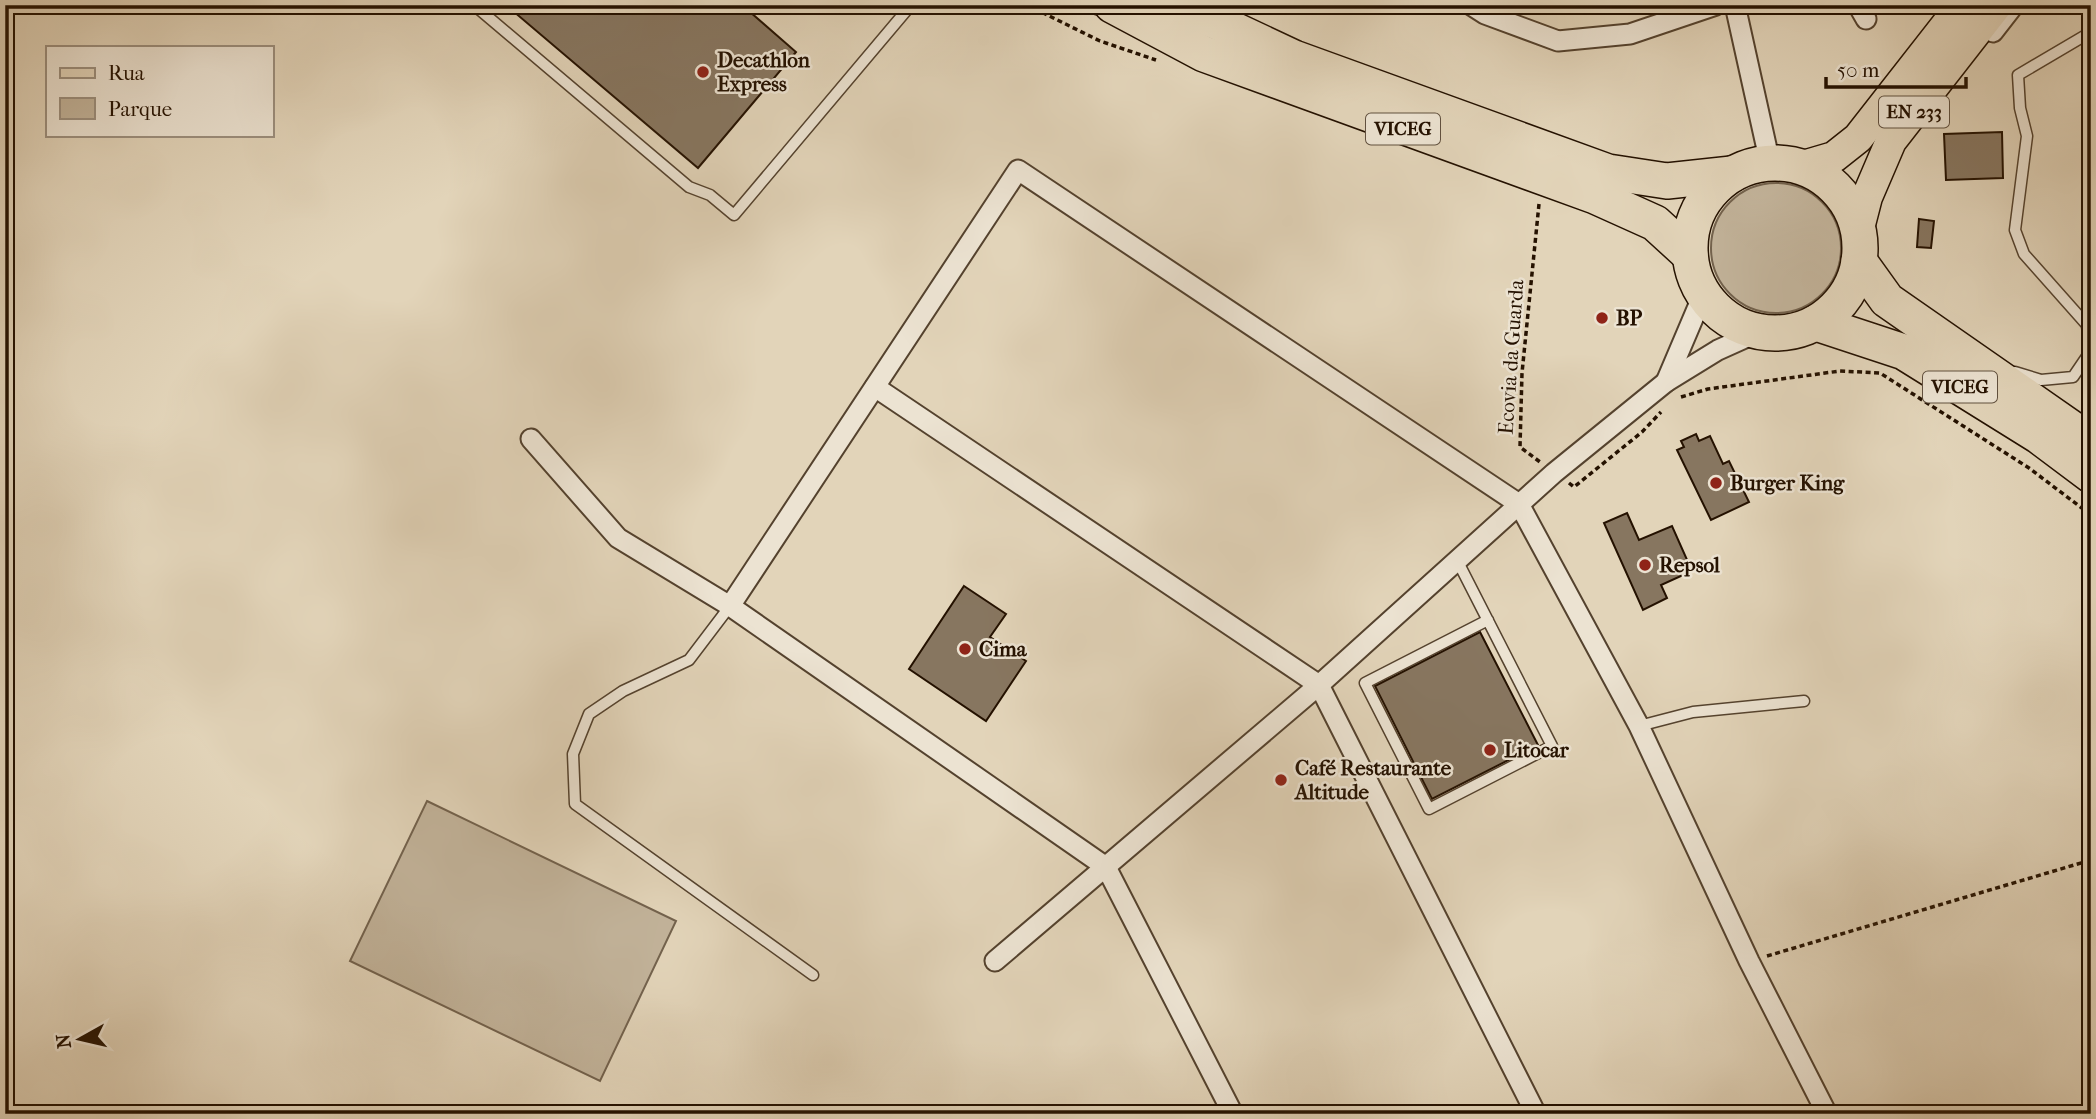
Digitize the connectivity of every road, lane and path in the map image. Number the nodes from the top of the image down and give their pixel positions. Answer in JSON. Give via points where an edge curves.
{"nodes":[{"id":1,"x":474,"y":5,"type":"edge"},
{"id":2,"x":911,"y":5,"type":"edge"},
{"id":3,"x":1027,"y":5,"type":"edge"},
{"id":4,"x":1085,"y":5,"type":"edge"},
{"id":5,"x":1112,"y":5,"type":"edge"},
{"id":6,"x":1181,"y":5,"type":"edge"},
{"id":7,"x":1471,"y":5,"type":"edge"},
{"id":8,"x":1716,"y":5,"type":"edge"},
{"id":9,"x":1735,"y":5,"type":"edge"},
{"id":10,"x":1962,"y":5,"type":"edge"},
{"id":11,"x":1997,"y":5,"type":"edge"},
{"id":12,"x":2014,"y":5,"type":"edge"},
{"id":13,"x":1147,"y":26,"type":"junction"},
{"id":14,"x":2091,"y":32,"type":"edge"},
{"id":15,"x":1164,"y":64,"type":"dead end"},
{"id":16,"x":1951,"y":65,"type":"junction"},
{"id":17,"x":1785,"y":165,"type":"junction"},
{"id":18,"x":1732,"y":174,"type":"junction"},
{"id":19,"x":1540,"y":194,"type":"dead end"},
{"id":20,"x":1859,"y":247,"type":"junction"},
{"id":21,"x":1690,"y":255,"type":"junction"},
{"id":22,"x":1703,"y":295,"type":"junction"},
{"id":23,"x":1816,"y":323,"type":"junction"},
{"id":24,"x":1758,"y":332,"type":"junction"},
{"id":25,"x":1965,"y":356,"type":"junction"},
{"id":26,"x":875,"y":387,"type":"junction"},
{"id":27,"x":1670,"y":391,"type":"junction"},
{"id":28,"x":1665,"y":408,"type":"dead end"},
{"id":29,"x":531,"y":439,"type":"dead end"},
{"id":30,"x":2091,"y":442,"type":"edge"},
{"id":31,"x":1554,"y":473,"type":"junction"},
{"id":32,"x":2091,"y":474,"type":"edge"},
{"id":33,"x":1519,"y":504,"type":"junction"},
{"id":34,"x":2091,"y":515,"type":"edge"},
{"id":35,"x":1457,"y":560,"type":"junction"},
{"id":36,"x":730,"y":606,"type":"junction"},
{"id":37,"x":1488,"y":620,"type":"junction"},
{"id":38,"x":1319,"y":685,"type":"junction"},
{"id":39,"x":1804,"y":701,"type":"dead end"},
{"id":40,"x":1639,"y":726,"type":"junction"},
{"id":41,"x":2091,"y":860,"type":"edge"},
{"id":42,"x":1106,"y":867,"type":"junction"},
{"id":43,"x":995,"y":961,"type":"dead end"},
{"id":44,"x":1749,"y":961,"type":"junction"},
{"id":45,"x":813,"y":975,"type":"dead end"},
{"id":46,"x":1233,"y":1114,"type":"edge"},
{"id":47,"x":1536,"y":1114,"type":"edge"},
{"id":48,"x":1827,"y":1114,"type":"edge"}],
"edges":[{"from":1,"to":2,"type":"lane","via":[[689,187],[710,195],[734,215]]},
{"from":3,"to":15,"type":"path","via":[[1100,41]]},
{"from":4,"to":13,"type":"lane"},
{"from":5,"to":13,"type":"highway","number":"VICEG"},
{"from":6,"to":18,"type":"highway","number":"VICEG","via":[[1294,58],[1608,172],[1667,181]]},
{"from":7,"to":8,"type":"street","via":[[1558,41],[1630,34]]},
{"from":9,"to":17,"type":"street"},
{"from":10,"to":17,"type":"main road","number":"EN 233","via":[[1858,138],[1834,157]]},
{"from":11,"to":16,"type":"main road","number":"EN 233"},
{"from":12,"to":16,"type":"street","via":[[1996,29]]},
{"from":13,"to":21,"type":"highway","number":"VICEG","via":[[1204,54],[1324,100],[1595,197],[1655,223]]},
{"from":14,"to":25,"type":"lane","via":[[2018,75],[2027,136],[2015,230],[2024,254],[2087,326],[2090,352],[2073,377],[2041,380]]},
{"from":16,"to":20,"type":"main road","number":"EN 233","via":[[1891,141],[1867,197]]},
{"from":17,"to":18,"type":"highway"},
{"from":17,"to":20,"type":"highway","via":[[1821,177],[1838,191],[1851,210]]},
{"from":18,"to":21,"type":"highway","via":[[1700,208]]},
{"from":19,"to":31,"type":"path","name":"Ecovia da Guarda","via":[[1522,373],[1520,447]]},
{"from":20,"to":23,"type":"highway","via":[[1851,286],[1837,307]]},
{"from":20,"to":25,"type":"highway","number":"VICEG","via":[[1887,300]]},
{"from":21,"to":22,"type":"highway"},
{"from":22,"to":24,"type":"highway","via":[[1737,325]]},
{"from":22,"to":27,"type":"street"},
{"from":23,"to":24,"type":"highway","via":[[1778,334]]},
{"from":23,"to":32,"type":"highway","number":"VICEG","via":[[1905,352]]},
{"from":24,"to":27,"type":"street","via":[[1718,350]]},
{"from":25,"to":30,"type":"highway","number":"VICEG"},
{"from":26,"to":33,"type":"street","via":[[1018,170]]},
{"from":26,"to":36,"type":"street"},
{"from":26,"to":38,"type":"street"},
{"from":27,"to":31,"type":"street"},
{"from":27,"to":34,"type":"path","via":[[1840,370],[1880,373],[2029,468]]},
{"from":28,"to":31,"type":"path","name":"Ecovia da Guarda","via":[[1574,487]]},
{"from":29,"to":36,"type":"street","via":[[618,538]]},
{"from":31,"to":33,"type":"street"},
{"from":33,"to":35,"type":"street"},
{"from":33,"to":40,"type":"street"},
{"from":35,"to":37,"type":"lane"},
{"from":35,"to":38,"type":"street"},
{"from":36,"to":42,"type":"street"},
{"from":36,"to":45,"type":"lane","via":[[689,660],[623,691],[589,714],[573,754],[575,804]]},
{"from":37,"to":37,"type":"lane","via":[[1552,746],[1429,809],[1365,683]]},
{"from":38,"to":42,"type":"street"},
{"from":38,"to":47,"type":"street"},
{"from":39,"to":40,"type":"lane","via":[[1693,712]]},
{"from":40,"to":44,"type":"street"},
{"from":41,"to":44,"type":"path"},
{"from":42,"to":43,"type":"street"},
{"from":42,"to":46,"type":"street"},
{"from":44,"to":48,"type":"street"}]}
